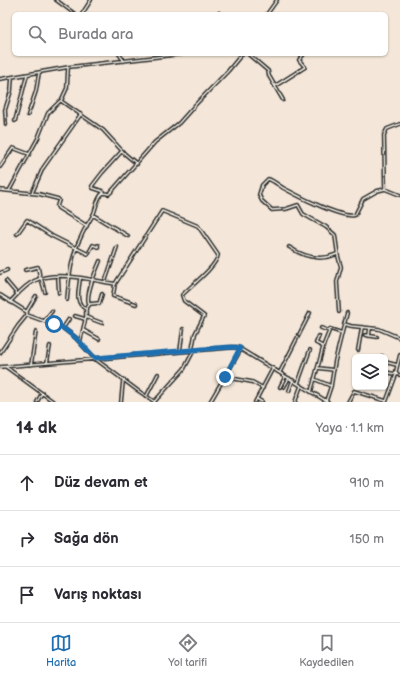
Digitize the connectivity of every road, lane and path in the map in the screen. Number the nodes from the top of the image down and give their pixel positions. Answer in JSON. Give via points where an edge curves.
{"nodes":[{"id":1,"x":56,"y":0,"type":"edge"},
{"id":2,"x":91,"y":0,"type":"edge"},
{"id":3,"x":277,"y":0,"type":"edge"},
{"id":4,"x":72,"y":12,"type":"edge"},
{"id":5,"x":83,"y":12,"type":"edge"},
{"id":6,"x":268,"y":12,"type":"edge"},
{"id":7,"x":121,"y":56,"type":"edge"},
{"id":8,"x":163,"y":56,"type":"edge"},
{"id":9,"x":240,"y":56,"type":"edge"},
{"id":10,"x":250,"y":56,"type":"edge"},
{"id":11,"x":302,"y":56,"type":"edge"},
{"id":12,"x":124,"y":60,"type":"junction"},
{"id":13,"x":68,"y":67,"type":"junction"},
{"id":14,"x":39,"y":72,"type":"junction"},
{"id":15,"x":28,"y":74,"type":"junction"},
{"id":16,"x":12,"y":77,"type":"junction"},
{"id":17,"x":0,"y":79,"type":"edge"},
{"id":18,"x":275,"y":86,"type":"junction"},
{"id":19,"x":283,"y":100,"type":"dead end"},
{"id":20,"x":61,"y":101,"type":"junction"},
{"id":21,"x":81,"y":114,"type":"junction"},
{"id":22,"x":28,"y":115,"type":"dead end"},
{"id":23,"x":15,"y":122,"type":"dead end"},
{"id":24,"x":400,"y":124,"type":"edge"},
{"id":25,"x":6,"y":125,"type":"dead end"},
{"id":26,"x":122,"y":151,"type":"junction"},
{"id":27,"x":29,"y":155,"type":"junction"},
{"id":28,"x":137,"y":164,"type":"junction"},
{"id":29,"x":0,"y":167,"type":"edge"},
{"id":30,"x":385,"y":189,"type":"junction"},
{"id":31,"x":0,"y":190,"type":"edge"},
{"id":32,"x":9,"y":191,"type":"junction"},
{"id":33,"x":32,"y":193,"type":"junction"},
{"id":34,"x":104,"y":193,"type":"junction"},
{"id":35,"x":400,"y":194,"type":"edge"},
{"id":36,"x":93,"y":215,"type":"junction"},
{"id":37,"x":86,"y":226,"type":"junction"},
{"id":38,"x":17,"y":234,"type":"dead end"},
{"id":39,"x":128,"y":236,"type":"dead end"},
{"id":40,"x":98,"y":246,"type":"dead end"},
{"id":41,"x":289,"y":247,"type":"dead end"},
{"id":42,"x":76,"y":248,"type":"junction"},
{"id":43,"x":117,"y":248,"type":"dead end"},
{"id":44,"x":337,"y":254,"type":"junction"},
{"id":45,"x":100,"y":261,"type":"dead end"},
{"id":46,"x":7,"y":270,"type":"dead end"},
{"id":47,"x":26,"y":270,"type":"dead end"},
{"id":48,"x":0,"y":273,"type":"edge"},
{"id":49,"x":58,"y":277,"type":"junction"},
{"id":50,"x":69,"y":277,"type":"junction"},
{"id":51,"x":41,"y":278,"type":"junction"},
{"id":52,"x":80,"y":278,"type":"junction"},
{"id":53,"x":92,"y":280,"type":"junction"},
{"id":54,"x":6,"y":281,"type":"dead end"},
{"id":55,"x":105,"y":282,"type":"junction"},
{"id":56,"x":115,"y":284,"type":"junction"},
{"id":57,"x":45,"y":292,"type":"dead end"},
{"id":58,"x":59,"y":293,"type":"dead end"},
{"id":59,"x":18,"y":294,"type":"junction"},
{"id":60,"x":102,"y":294,"type":"dead end"},
{"id":61,"x":0,"y":295,"type":"edge"},
{"id":62,"x":36,"y":296,"type":"dead end"},
{"id":63,"x":67,"y":300,"type":"dead end"},
{"id":64,"x":10,"y":302,"type":"junction"},
{"id":65,"x":88,"y":304,"type":"junction"},
{"id":66,"x":136,"y":304,"type":"dead end"},
{"id":67,"x":86,"y":309,"type":"junction"},
{"id":68,"x":52,"y":311,"type":"dead end"},
{"id":69,"x":27,"y":312,"type":"junction"},
{"id":70,"x":339,"y":312,"type":"dead end"},
{"id":71,"x":310,"y":313,"type":"dead end"},
{"id":72,"x":347,"y":313,"type":"dead end"},
{"id":73,"x":27,"y":315,"type":"junction"},
{"id":74,"x":75,"y":316,"type":"dead end"},
{"id":75,"x":86,"y":318,"type":"junction"},
{"id":76,"x":69,"y":319,"type":"dead end"},
{"id":77,"x":44,"y":321,"type":"junction"},
{"id":78,"x":102,"y":323,"type":"dead end"},
{"id":79,"x":344,"y":324,"type":"junction"},
{"id":80,"x":362,"y":327,"type":"junction"},
{"id":81,"x":370,"y":327,"type":"junction"},
{"id":82,"x":63,"y":328,"type":"junction"},
{"id":83,"x":320,"y":328,"type":"dead end"},
{"id":84,"x":184,"y":329,"type":"dead end"},
{"id":85,"x":83,"y":330,"type":"junction"},
{"id":86,"x":36,"y":331,"type":"dead end"},
{"id":87,"x":329,"y":331,"type":"junction"},
{"id":88,"x":342,"y":332,"type":"junction"},
{"id":89,"x":365,"y":335,"type":"dead end"},
{"id":90,"x":319,"y":336,"type":"dead end"},
{"id":91,"x":369,"y":336,"type":"junction"},
{"id":92,"x":377,"y":337,"type":"dead end"},
{"id":93,"x":400,"y":338,"type":"edge"},
{"id":94,"x":99,"y":339,"type":"dead end"},
{"id":95,"x":80,"y":342,"type":"junction"},
{"id":96,"x":50,"y":346,"type":"dead end"},
{"id":97,"x":323,"y":346,"type":"junction"},
{"id":98,"x":241,"y":349,"type":"junction"},
{"id":99,"x":193,"y":350,"type":"junction"},
{"id":100,"x":310,"y":350,"type":"dead end"},
{"id":101,"x":358,"y":350,"type":"dead end"},
{"id":102,"x":180,"y":351,"type":"junction"},
{"id":103,"x":0,"y":353,"type":"edge"},
{"id":104,"x":400,"y":355,"type":"edge"},
{"id":105,"x":95,"y":358,"type":"junction"},
{"id":106,"x":47,"y":363,"type":"junction"},
{"id":107,"x":388,"y":363,"type":"edge"},
{"id":108,"x":31,"y":365,"type":"junction"},
{"id":109,"x":397,"y":365,"type":"junction"},
{"id":110,"x":0,"y":367,"type":"edge"},
{"id":111,"x":6,"y":367,"type":"junction"},
{"id":112,"x":273,"y":368,"type":"junction"},
{"id":113,"x":318,"y":368,"type":"junction"},
{"id":114,"x":334,"y":370,"type":"junction"},
{"id":115,"x":280,"y":372,"type":"junction"},
{"id":116,"x":388,"y":373,"type":"edge"},
{"id":117,"x":158,"y":374,"type":"dead end"},
{"id":118,"x":396,"y":374,"type":"junction"},
{"id":119,"x":400,"y":375,"type":"edge"},
{"id":120,"x":286,"y":376,"type":"junction"},
{"id":121,"x":225,"y":377,"type":"junction"},
{"id":122,"x":289,"y":378,"type":"junction"},
{"id":123,"x":314,"y":379,"type":"junction"},
{"id":124,"x":293,"y":380,"type":"junction"},
{"id":125,"x":124,"y":381,"type":"junction"},
{"id":126,"x":298,"y":383,"type":"junction"},
{"id":127,"x":301,"y":386,"type":"junction"},
{"id":128,"x":331,"y":386,"type":"junction"},
{"id":129,"x":280,"y":387,"type":"dead end"},
{"id":130,"x":284,"y":387,"type":"dead end"},
{"id":131,"x":263,"y":388,"type":"junction"},
{"id":132,"x":289,"y":391,"type":"dead end"},
{"id":133,"x":311,"y":392,"type":"junction"},
{"id":134,"x":42,"y":393,"type":"junction"},
{"id":135,"x":146,"y":397,"type":"junction"},
{"id":136,"x":257,"y":399,"type":"junction"},
{"id":137,"x":386,"y":401,"type":"edge"},
{"id":138,"x":37,"y":402,"type":"edge"},
{"id":139,"x":54,"y":402,"type":"edge"},
{"id":140,"x":121,"y":402,"type":"edge"},
{"id":141,"x":155,"y":402,"type":"edge"},
{"id":142,"x":210,"y":402,"type":"edge"},
{"id":143,"x":255,"y":402,"type":"edge"},
{"id":144,"x":262,"y":402,"type":"edge"},
{"id":145,"x":294,"y":402,"type":"edge"},
{"id":146,"x":327,"y":402,"type":"edge"},
{"id":147,"x":348,"y":402,"type":"edge"}],
"edges":[{"from":1,"to":4,"type":"street"},
{"from":2,"to":5,"type":"street"},
{"from":3,"to":6,"type":"street"},
{"from":7,"to":12,"type":"street"},
{"from":8,"to":12,"type":"street"},
{"from":9,"to":28,"type":"street","via":[[179,123],[155,142]]},
{"from":10,"to":18,"type":"street","via":[[268,71]]},
{"from":11,"to":18,"type":"street","via":[[299,60],[306,67]]},
{"from":12,"to":13,"type":"street"},
{"from":13,"to":14,"type":"street"},
{"from":13,"to":20,"type":"street","via":[[67,88]]},
{"from":14,"to":15,"type":"street"},
{"from":14,"to":22,"type":"street"},
{"from":15,"to":16,"type":"street"},
{"from":15,"to":23,"type":"street"},
{"from":16,"to":17,"type":"street"},
{"from":16,"to":25,"type":"street","via":[[6,108]]},
{"from":18,"to":19,"type":"street"},
{"from":20,"to":21,"type":"street"},
{"from":20,"to":27,"type":"street","via":[[48,113]]},
{"from":21,"to":26,"type":"street","via":[[103,130]]},
{"from":21,"to":33,"type":"street","via":[[43,168]]},
{"from":24,"to":30,"type":"street","via":[[387,129],[384,135]]},
{"from":26,"to":28,"type":"street"},
{"from":26,"to":34,"type":"street","via":[[92,186]]},
{"from":27,"to":29,"type":"street","via":[[13,148]]},
{"from":27,"to":32,"type":"street"},
{"from":28,"to":34,"type":"street","via":[[109,194]]},
{"from":30,"to":35,"type":"street"},
{"from":30,"to":44,"type":"street","via":[[363,199],[355,215],[351,216],[329,210],[268,179],[262,185],[259,195],[268,208],[286,209],[298,205],[303,214],[335,235]]},
{"from":31,"to":32,"type":"street"},
{"from":32,"to":33,"type":"street"},
{"from":33,"to":37,"type":"street","via":[[59,199],[58,208]]},
{"from":34,"to":36,"type":"street","via":[[98,200]]},
{"from":36,"to":37,"type":"street"},
{"from":36,"to":39,"type":"street"},
{"from":37,"to":42,"type":"street"},
{"from":38,"to":42,"type":"street","via":[[27,220]]},
{"from":40,"to":42,"type":"street","via":[[93,245],[88,254]]},
{"from":41,"to":44,"type":"street","via":[[300,254],[314,257]]},
{"from":42,"to":50,"type":"street"},
{"from":43,"to":55,"type":"street"},
{"from":44,"to":70,"type":"street","via":[[341,267],[337,282]]},
{"from":45,"to":53,"type":"street"},
{"from":46,"to":48,"type":"street"},
{"from":47,"to":51,"type":"street","via":[[38,267]]},
{"from":49,"to":50,"type":"street"},
{"from":49,"to":51,"type":"street"},
{"from":49,"to":58,"type":"street"},
{"from":50,"to":52,"type":"street"},
{"from":50,"to":63,"type":"street"},
{"from":51,"to":57,"type":"street"},
{"from":51,"to":59,"type":"street","via":[[33,281]]},
{"from":52,"to":53,"type":"street"},
{"from":52,"to":67,"type":"street","via":[[78,301],[81,307]]},
{"from":53,"to":55,"type":"street"},
{"from":53,"to":65,"type":"street"},
{"from":54,"to":59,"type":"street"},
{"from":55,"to":56,"type":"street"},
{"from":56,"to":66,"type":"street","via":[[113,296]]},
{"from":56,"to":99,"type":"street","via":[[162,211],[198,226],[218,255],[213,265],[182,294],[184,301],[204,316],[195,334]]},
{"from":59,"to":64,"type":"street"},
{"from":60,"to":65,"type":"street","via":[[99,303]]},
{"from":61,"to":64,"type":"street"},
{"from":62,"to":69,"type":"street"},
{"from":64,"to":69,"type":"street"},
{"from":65,"to":67,"type":"street"},
{"from":67,"to":75,"type":"street"},
{"from":68,"to":77,"type":"street"},
{"from":69,"to":73,"type":"street"},
{"from":71,"to":115,"type":"street"},
{"from":72,"to":79,"type":"street"},
{"from":73,"to":77,"type":"street"},
{"from":73,"to":103,"type":"street"},
{"from":74,"to":75,"type":"street"},
{"from":75,"to":78,"type":"street"},
{"from":75,"to":85,"type":"street"},
{"from":76,"to":82,"type":"street"},
{"from":77,"to":82,"type":"street"},
{"from":79,"to":80,"type":"street"},
{"from":79,"to":88,"type":"street"},
{"from":80,"to":81,"type":"street"},
{"from":80,"to":101,"type":"street"},
{"from":81,"to":91,"type":"street"},
{"from":81,"to":93,"type":"street"},
{"from":82,"to":95,"type":"street"},
{"from":83,"to":87,"type":"street"},
{"from":84,"to":102,"type":"street"},
{"from":85,"to":94,"type":"street"},
{"from":85,"to":95,"type":"street"},
{"from":86,"to":108,"type":"street"},
{"from":87,"to":88,"type":"street"},
{"from":87,"to":97,"type":"street"},
{"from":88,"to":114,"type":"street"},
{"from":89,"to":91,"type":"street"},
{"from":90,"to":97,"type":"street","via":[[316,343]]},
{"from":91,"to":92,"type":"street"},
{"from":95,"to":105,"type":"street"},
{"from":96,"to":106,"type":"street"},
{"from":97,"to":113,"type":"street"},
{"from":98,"to":99,"type":"street","via":[[232,347]]},
{"from":98,"to":112,"type":"street"},
{"from":98,"to":121,"type":"street"},
{"from":99,"to":102,"type":"street"},
{"from":99,"to":141,"type":"street","via":[[184,369]]},
{"from":100,"to":126,"type":"street"},
{"from":102,"to":105,"type":"street"},
{"from":104,"to":109,"type":"street"},
{"from":105,"to":106,"type":"street"},
{"from":105,"to":125,"type":"street"},
{"from":106,"to":108,"type":"street"},
{"from":107,"to":109,"type":"street"},
{"from":108,"to":111,"type":"street"},
{"from":109,"to":118,"type":"street"},
{"from":110,"to":111,"type":"street"},
{"from":111,"to":134,"type":"street"},
{"from":112,"to":115,"type":"street"},
{"from":112,"to":131,"type":"street"},
{"from":113,"to":114,"type":"street"},
{"from":113,"to":123,"type":"street"},
{"from":114,"to":128,"type":"street"},
{"from":115,"to":120,"type":"street"},
{"from":116,"to":118,"type":"street"},
{"from":117,"to":135,"type":"street"},
{"from":118,"to":119,"type":"street"},
{"from":118,"to":137,"type":"street"},
{"from":120,"to":122,"type":"street"},
{"from":120,"to":129,"type":"street"},
{"from":121,"to":131,"type":"street","via":[[252,382]]},
{"from":121,"to":142,"type":"street"},
{"from":122,"to":124,"type":"street"},
{"from":122,"to":130,"type":"street"},
{"from":123,"to":128,"type":"street"},
{"from":123,"to":133,"type":"street"},
{"from":124,"to":126,"type":"street"},
{"from":124,"to":132,"type":"street"},
{"from":125,"to":135,"type":"street"},
{"from":125,"to":140,"type":"street"},
{"from":126,"to":127,"type":"street"},
{"from":127,"to":133,"type":"street"},
{"from":127,"to":145,"type":"street"},
{"from":128,"to":146,"type":"street"},
{"from":131,"to":136,"type":"street"},
{"from":133,"to":146,"type":"street"},
{"from":134,"to":138,"type":"street"},
{"from":134,"to":139,"type":"street"},
{"from":135,"to":141,"type":"street"},
{"from":136,"to":143,"type":"street"},
{"from":136,"to":144,"type":"street"},
{"from":137,"to":147,"type":"street","via":[[354,391]]}]}
